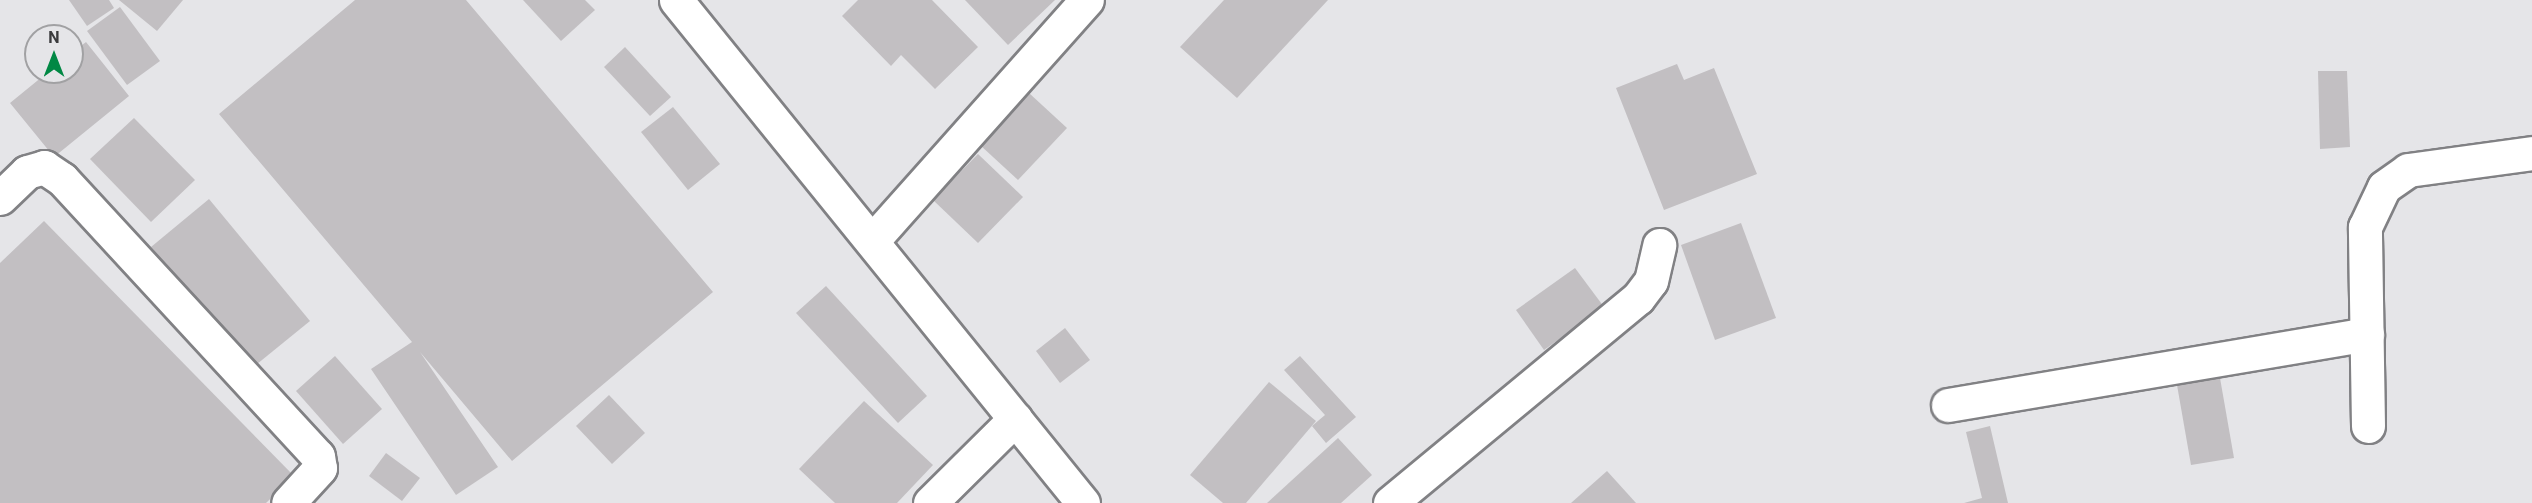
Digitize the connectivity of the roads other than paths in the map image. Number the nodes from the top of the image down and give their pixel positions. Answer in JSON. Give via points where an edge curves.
{"nodes":[{"id":1,"x":675,"y":0,"type":"edge"},
{"id":2,"x":1087,"y":0,"type":"edge"},
{"id":3,"x":2532,"y":153,"type":"edge"},
{"id":4,"x":0,"y":198,"type":"edge"},
{"id":5,"x":872,"y":241,"type":"junction"},
{"id":6,"x":1659,"y":245,"type":"dead end"},
{"id":7,"x":2367,"y":334,"type":"junction"},
{"id":8,"x":1948,"y":405,"type":"dead end"},
{"id":9,"x":1016,"y":419,"type":"junction"},
{"id":10,"x":2368,"y":426,"type":"dead end"},
{"id":11,"x":288,"y":503,"type":"edge"},
{"id":12,"x":930,"y":503,"type":"edge"},
{"id":13,"x":1083,"y":503,"type":"edge"},
{"id":14,"x":1390,"y":503,"type":"edge"}],
"edges":[{"from":1,"to":5,"type":"street"},
{"from":2,"to":5,"type":"street"},
{"from":3,"to":7,"type":"street","via":[[2408,170],[2384,187],[2366,227]]},
{"from":4,"to":11,"type":"street","via":[[27,172],[44,167],[62,179],[318,456],[320,468]]},
{"from":5,"to":9,"type":"street"},
{"from":6,"to":14,"type":"street","via":[[1652,281],[1638,298]]},
{"from":7,"to":8,"type":"street"},
{"from":7,"to":10,"type":"street"},
{"from":9,"to":12,"type":"street"},
{"from":9,"to":13,"type":"street"}]}
